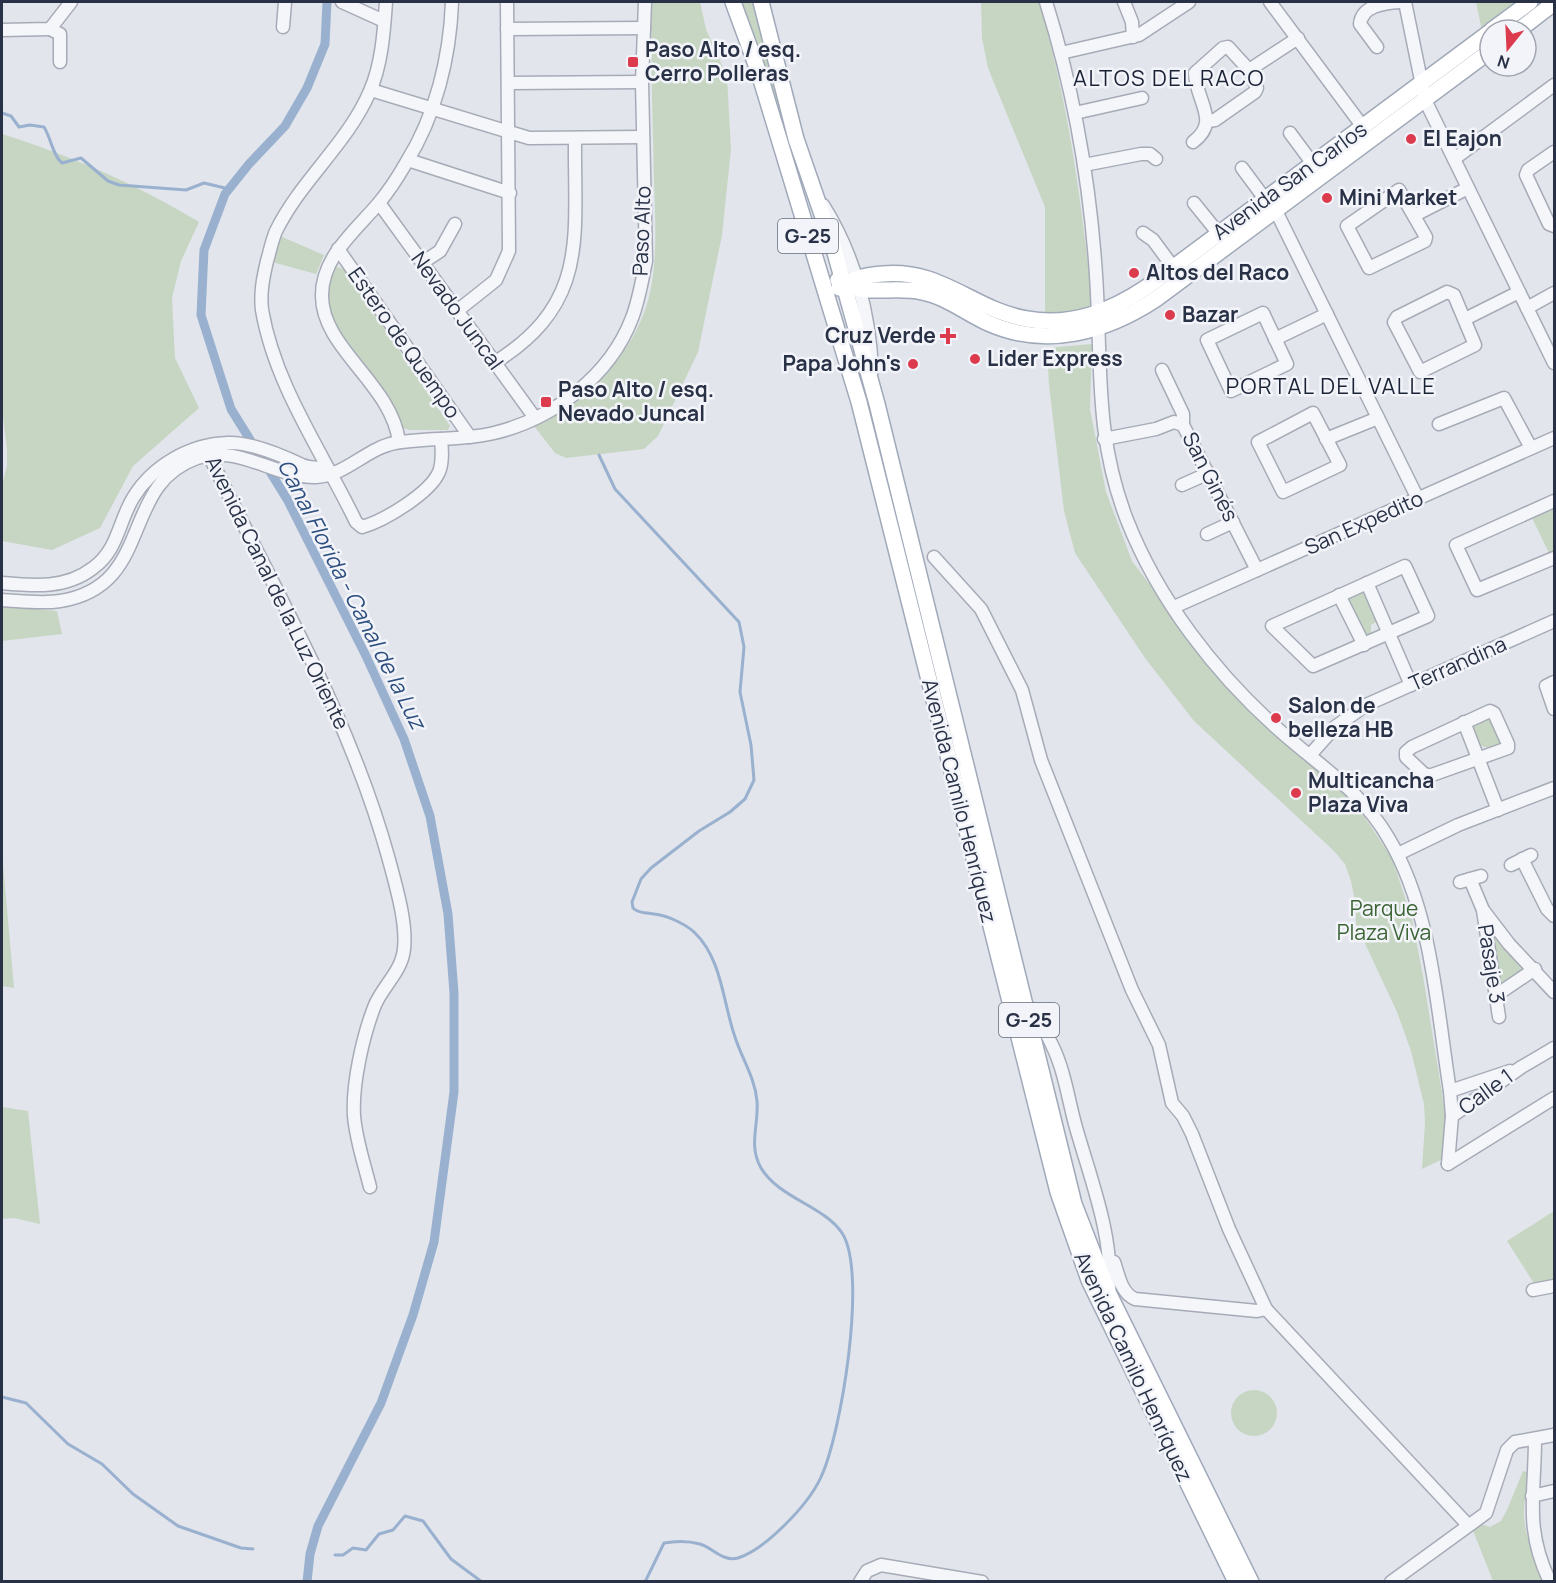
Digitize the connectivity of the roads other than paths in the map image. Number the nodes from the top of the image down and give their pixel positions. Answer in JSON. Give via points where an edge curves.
{"nodes":[{"id":1,"x":70,"y":2,"type":"edge"},
{"id":2,"x":285,"y":2,"type":"edge"},
{"id":3,"x":342,"y":2,"type":"edge"},
{"id":4,"x":386,"y":2,"type":"edge"},
{"id":5,"x":452,"y":2,"type":"edge"},
{"id":6,"x":507,"y":2,"type":"edge"},
{"id":7,"x":645,"y":2,"type":"edge"},
{"id":8,"x":733,"y":2,"type":"edge"},
{"id":9,"x":761,"y":2,"type":"edge"},
{"id":10,"x":1046,"y":2,"type":"edge"},
{"id":11,"x":1124,"y":2,"type":"edge"},
{"id":12,"x":1189,"y":2,"type":"edge"},
{"id":13,"x":1270,"y":2,"type":"edge"},
{"id":14,"x":1400,"y":2,"type":"edge"},
{"id":15,"x":1405,"y":2,"type":"edge"},
{"id":16,"x":1530,"y":2,"type":"edge"},
{"id":17,"x":1554,"y":3,"type":"edge"},
{"id":18,"x":1508,"y":18,"type":"edge"},
{"id":19,"x":1535,"y":18,"type":"edge"},
{"id":20,"x":384,"y":21,"type":"junction"},
{"id":21,"x":283,"y":27,"type":"dead end"},
{"id":22,"x":644,"y":28,"type":"junction"},
{"id":23,"x":50,"y":29,"type":"junction"},
{"id":24,"x":507,"y":29,"type":"junction"},
{"id":25,"x":2,"y":30,"type":"edge"},
{"id":26,"x":1133,"y":37,"type":"junction"},
{"id":27,"x":1298,"y":38,"type":"junction"},
{"id":28,"x":1478,"y":41,"type":"edge"},
{"id":29,"x":1377,"y":47,"type":"dead end"},
{"id":30,"x":1061,"y":53,"type":"junction"},
{"id":31,"x":1478,"y":60,"type":"edge"},
{"id":32,"x":60,"y":62,"type":"dead end"},
{"id":33,"x":1249,"y":70,"type":"junction"},
{"id":34,"x":642,"y":82,"type":"junction"},
{"id":35,"x":508,"y":83,"type":"junction"},
{"id":36,"x":1422,"y":83,"type":"junction"},
{"id":37,"x":1554,"y":85,"type":"edge"},
{"id":38,"x":371,"y":90,"type":"junction"},
{"id":39,"x":1142,"y":98,"type":"dead end"},
{"id":40,"x":1425,"y":100,"type":"junction"},
{"id":41,"x":432,"y":109,"type":"junction"},
{"id":42,"x":1075,"y":113,"type":"junction"},
{"id":43,"x":1208,"y":121,"type":"junction"},
{"id":44,"x":1363,"y":127,"type":"junction"},
{"id":45,"x":1290,"y":133,"type":"dead end"},
{"id":46,"x":509,"y":134,"type":"junction"},
{"id":47,"x":643,"y":137,"type":"junction"},
{"id":48,"x":574,"y":139,"type":"junction"},
{"id":49,"x":1193,"y":142,"type":"dead end"},
{"id":50,"x":1554,"y":152,"type":"edge"},
{"id":51,"x":1156,"y":159,"type":"dead end"},
{"id":52,"x":1454,"y":159,"type":"junction"},
{"id":53,"x":408,"y":160,"type":"junction"},
{"id":54,"x":1312,"y":164,"type":"junction"},
{"id":55,"x":1084,"y":165,"type":"junction"},
{"id":56,"x":1242,"y":168,"type":"dead end"},
{"id":57,"x":789,"y":172,"type":"junction"},
{"id":58,"x":1468,"y":188,"type":"junction"},
{"id":59,"x":510,"y":193,"type":"junction"},
{"id":60,"x":1265,"y":200,"type":"junction"},
{"id":61,"x":379,"y":203,"type":"junction"},
{"id":62,"x":1194,"y":203,"type":"dead end"},
{"id":63,"x":1276,"y":211,"type":"junction"},
{"id":64,"x":1415,"y":214,"type":"junction"},
{"id":65,"x":455,"y":224,"type":"dead end"},
{"id":66,"x":1554,"y":226,"type":"edge"},
{"id":67,"x":1143,"y":233,"type":"dead end"},
{"id":68,"x":1219,"y":234,"type":"junction"},
{"id":69,"x":338,"y":249,"type":"junction"},
{"id":70,"x":422,"y":263,"type":"junction"},
{"id":71,"x":1173,"y":267,"type":"junction"},
{"id":72,"x":902,"y":273,"type":"junction"},
{"id":73,"x":853,"y":284,"type":"junction"},
{"id":74,"x":900,"y":289,"type":"junction"},
{"id":75,"x":1520,"y":292,"type":"junction"},
{"id":76,"x":1554,"y":293,"type":"edge"},
{"id":77,"x":828,"y":301,"type":"junction"},
{"id":78,"x":1527,"y":308,"type":"junction"},
{"id":79,"x":457,"y":311,"type":"junction"},
{"id":80,"x":1327,"y":314,"type":"junction"},
{"id":81,"x":1465,"y":319,"type":"junction"},
{"id":82,"x":1098,"y":321,"type":"junction"},
{"id":83,"x":1275,"y":339,"type":"junction"},
{"id":84,"x":494,"y":363,"type":"junction"},
{"id":85,"x":1554,"y":363,"type":"edge"},
{"id":86,"x":1162,"y":370,"type":"dead end"},
{"id":87,"x":535,"y":418,"type":"junction"},
{"id":88,"x":1378,"y":418,"type":"junction"},
{"id":89,"x":1439,"y":424,"type":"dead end"},
{"id":90,"x":1183,"y":425,"type":"junction"},
{"id":91,"x":470,"y":437,"type":"junction"},
{"id":92,"x":1554,"y":438,"type":"edge"},
{"id":93,"x":441,"y":439,"type":"junction"},
{"id":94,"x":1104,"y":439,"type":"junction"},
{"id":95,"x":1326,"y":440,"type":"junction"},
{"id":96,"x":399,"y":442,"type":"junction"},
{"id":97,"x":319,"y":448,"type":"junction"},
{"id":98,"x":1531,"y":448,"type":"junction"},
{"id":99,"x":207,"y":451,"type":"junction"},
{"id":100,"x":296,"y":462,"type":"junction"},
{"id":101,"x":332,"y":472,"type":"junction"},
{"id":102,"x":1209,"y":472,"type":"junction"},
{"id":103,"x":1182,"y":484,"type":"dead end"},
{"id":104,"x":1418,"y":499,"type":"junction"},
{"id":105,"x":1554,"y":501,"type":"edge"},
{"id":106,"x":1233,"y":522,"type":"junction"},
{"id":107,"x":1207,"y":534,"type":"dead end"},
{"id":108,"x":934,"y":557,"type":"dead end"},
{"id":109,"x":1554,"y":558,"type":"edge"},
{"id":110,"x":1257,"y":570,"type":"junction"},
{"id":111,"x":2,"y":583,"type":"edge"},
{"id":112,"x":1367,"y":583,"type":"junction"},
{"id":113,"x":1339,"y":595,"type":"junction"},
{"id":114,"x":2,"y":600,"type":"edge"},
{"id":115,"x":1174,"y":608,"type":"junction"},
{"id":116,"x":1554,"y":621,"type":"edge"},
{"id":117,"x":1390,"y":633,"type":"junction"},
{"id":118,"x":1364,"y":645,"type":"junction"},
{"id":119,"x":1550,"y":684,"type":"edge"},
{"id":120,"x":1411,"y":685,"type":"junction"},
{"id":121,"x":1554,"y":709,"type":"edge"},
{"id":122,"x":1464,"y":722,"type":"junction"},
{"id":123,"x":1310,"y":755,"type":"junction"},
{"id":124,"x":1480,"y":758,"type":"junction"},
{"id":125,"x":1554,"y":788,"type":"edge"},
{"id":126,"x":1498,"y":810,"type":"junction"},
{"id":127,"x":1398,"y":854,"type":"junction"},
{"id":128,"x":1521,"y":860,"type":"dead end"},
{"id":129,"x":1471,"y":879,"type":"dead end"},
{"id":130,"x":1483,"y":910,"type":"junction"},
{"id":131,"x":1552,"y":910,"type":"edge"},
{"id":132,"x":1534,"y":969,"type":"junction"},
{"id":133,"x":1554,"y":992,"type":"edge"},
{"id":134,"x":1495,"y":996,"type":"junction"},
{"id":135,"x":1024,"y":1001,"type":"junction"},
{"id":136,"x":1499,"y":1017,"type":"dead end"},
{"id":137,"x":1554,"y":1048,"type":"edge"},
{"id":138,"x":1520,"y":1068,"type":"junction"},
{"id":139,"x":1450,"y":1091,"type":"junction"},
{"id":140,"x":1554,"y":1098,"type":"edge"},
{"id":141,"x":1452,"y":1116,"type":"junction"},
{"id":142,"x":370,"y":1187,"type":"dead end"},
{"id":143,"x":1106,"y":1233,"type":"junction"},
{"id":144,"x":1554,"y":1286,"type":"edge"},
{"id":145,"x":1533,"y":1290,"type":"dead end"},
{"id":146,"x":1109,"y":1294,"type":"junction"},
{"id":147,"x":1266,"y":1309,"type":"junction"},
{"id":148,"x":1554,"y":1435,"type":"edge"},
{"id":149,"x":1535,"y":1439,"type":"junction"},
{"id":150,"x":1554,"y":1491,"type":"edge"},
{"id":151,"x":1532,"y":1496,"type":"junction"},
{"id":152,"x":1468,"y":1525,"type":"junction"},
{"id":153,"x":860,"y":1581,"type":"edge"},
{"id":154,"x":982,"y":1581,"type":"edge"},
{"id":155,"x":1236,"y":1581,"type":"edge"},
{"id":156,"x":1251,"y":1581,"type":"edge"},
{"id":157,"x":1391,"y":1581,"type":"edge"},
{"id":158,"x":1550,"y":1581,"type":"edge"}],
"edges":[{"from":1,"to":23,"type":"street"},
{"from":2,"to":21,"type":"street"},
{"from":3,"to":20,"type":"street"},
{"from":4,"to":20,"type":"street"},
{"from":5,"to":41,"type":"street","via":[[449,43]]},
{"from":6,"to":24,"type":"street"},
{"from":7,"to":22,"type":"street","name":"Paso Alto"},
{"from":8,"to":57,"type":"main road","name":"Avenida Camilo Henríquez","number":"G-25"},
{"from":9,"to":73,"type":"main road","name":"Avenida Camilo Henríquez","number":"G-25","via":[[794,129]]},
{"from":10,"to":30,"type":"street"},
{"from":11,"to":26,"type":"street"},
{"from":12,"to":26,"type":"street","via":[[1151,30]]},
{"from":13,"to":27,"type":"street"},
{"from":14,"to":29,"type":"street","via":[[1366,10],[1361,16],[1360,24]]},
{"from":15,"to":36,"type":"street"},
{"from":16,"to":18,"type":"main road","name":"Avenida San Carlos"},
{"from":17,"to":19,"type":"main road"},
{"from":20,"to":38,"type":"street"},
{"from":22,"to":24,"type":"street"},
{"from":22,"to":34,"type":"street","name":"Paso Alto"},
{"from":23,"to":25,"type":"street"},
{"from":23,"to":32,"type":"street","via":[[60,34]]},
{"from":24,"to":35,"type":"street"},
{"from":26,"to":30,"type":"street"},
{"from":27,"to":33,"type":"street"},
{"from":27,"to":44,"type":"street"},
{"from":28,"to":36,"type":"main road","name":"Avenida San Carlos"},
{"from":30,"to":42,"type":"street"},
{"from":31,"to":40,"type":"main road","name":"Avenida San Carlos"},
{"from":33,"to":43,"type":"street","via":[[1258,83],[1255,92]]},
{"from":33,"to":43,"type":"street","via":[[1228,47],[1196,73]]},
{"from":34,"to":35,"type":"street"},
{"from":34,"to":47,"type":"street","name":"Paso Alto"},
{"from":35,"to":46,"type":"street"},
{"from":36,"to":40,"type":"street"},
{"from":36,"to":44,"type":"main road","name":"Avenida San Carlos"},
{"from":37,"to":52,"type":"street"},
{"from":38,"to":41,"type":"street"},
{"from":38,"to":97,"type":"street","via":[[346,133],[294,200],[276,232],[260,290],[268,338],[282,378]]},
{"from":39,"to":42,"type":"street"},
{"from":40,"to":52,"type":"street"},
{"from":40,"to":63,"type":"main road","name":"Avenida San Carlos"},
{"from":41,"to":46,"type":"street"},
{"from":41,"to":53,"type":"street"},
{"from":42,"to":55,"type":"street"},
{"from":43,"to":49,"type":"street","via":[[1204,134]]},
{"from":44,"to":54,"type":"main road","name":"Avenida San Carlos"},
{"from":45,"to":54,"type":"street"},
{"from":46,"to":48,"type":"street","via":[[547,140]]},
{"from":46,"to":59,"type":"street"},
{"from":47,"to":48,"type":"street"},
{"from":47,"to":87,"type":"street","name":"Paso Alto","via":[[646,261],[632,318],[588,384]]},
{"from":48,"to":84,"type":"street","via":[[570,274],[549,317],[517,348]]},
{"from":50,"to":66,"type":"street","via":[[1526,175],[1549,224]]},
{"from":51,"to":55,"type":"street","via":[[1141,154]]},
{"from":52,"to":58,"type":"street"},
{"from":53,"to":59,"type":"street"},
{"from":53,"to":61,"type":"street"},
{"from":54,"to":60,"type":"main road","name":"Avenida San Carlos"},
{"from":55,"to":82,"type":"street","via":[[1094,242]]},
{"from":56,"to":60,"type":"street"},
{"from":57,"to":73,"type":"main road","via":[[814,217],[831,272]]},
{"from":57,"to":77,"type":"main road","name":"Avenida Camilo Henríquez","number":"G-25"},
{"from":58,"to":64,"type":"street"},
{"from":58,"to":75,"type":"street"},
{"from":59,"to":79,"type":"street","via":[[509,251],[504,267],[495,280]]},
{"from":60,"to":68,"type":"main road","name":"Avenida San Carlos"},
{"from":61,"to":69,"type":"street"},
{"from":61,"to":70,"type":"street","name":"Nevado Juncal"},
{"from":62,"to":68,"type":"street"},
{"from":63,"to":80,"type":"street"},
{"from":63,"to":82,"type":"main road","name":"Avenida San Carlos","via":[[1156,299],[1118,322]]},
{"from":64,"to":64,"type":"street","via":[[1399,190],[1350,223],[1347,230],[1365,266],[1372,267],[1425,241]]},
{"from":65,"to":70,"type":"street","via":[[440,252]]},
{"from":67,"to":71,"type":"street"},
{"from":68,"to":71,"type":"main road","name":"Avenida San Carlos"},
{"from":69,"to":91,"type":"street","name":"Estero de Quempo"},
{"from":69,"to":96,"type":"street","via":[[327,268],[322,289],[327,322],[388,408]]},
{"from":70,"to":79,"type":"street","name":"Nevado Juncal"},
{"from":71,"to":82,"type":"main road","name":"Avenida San Carlos"},
{"from":72,"to":73,"type":"main road","name":"Avenida San Carlos"},
{"from":72,"to":74,"type":"main road"},
{"from":72,"to":82,"type":"main road","name":"Avenida San Carlos","via":[[943,282],[992,309],[1026,319]]},
{"from":73,"to":74,"type":"main road","name":"Avenida San Carlos"},
{"from":73,"to":77,"type":"main road"},
{"from":73,"to":135,"type":"main road","name":"Avenida Camilo Henríquez","number":"G-25","via":[[872,389]]},
{"from":74,"to":82,"type":"main road","name":"Avenida San Carlos","via":[[940,297],[990,324],[1017,333],[1058,336]]},
{"from":75,"to":78,"type":"street"},
{"from":75,"to":81,"type":"street"},
{"from":76,"to":78,"type":"street"},
{"from":77,"to":155,"type":"main road","name":"Avenida Camilo Henríquez","number":"G-25","via":[[862,413],[1058,1192],[1089,1280]]},
{"from":78,"to":85,"type":"street"},
{"from":79,"to":84,"type":"street","name":"Nevado Juncal"},
{"from":80,"to":83,"type":"street"},
{"from":80,"to":88,"type":"street"},
{"from":81,"to":81,"type":"street","via":[[1454,295],[1447,292],[1394,322],[1420,372],[1475,345]]},
{"from":82,"to":94,"type":"street"},
{"from":83,"to":83,"type":"street","via":[[1263,313],[1207,340],[1231,391],[1287,364]]},
{"from":84,"to":87,"type":"street","name":"Nevado Juncal"},
{"from":86,"to":90,"type":"street","via":[[1183,414]]},
{"from":87,"to":91,"type":"street","name":"Paso Alto"},
{"from":88,"to":95,"type":"street"},
{"from":88,"to":104,"type":"street"},
{"from":89,"to":98,"type":"street","via":[[1504,398]]},
{"from":90,"to":94,"type":"street","name":"San Ginés","via":[[1174,422]]},
{"from":90,"to":102,"type":"street","name":"San Ginés"},
{"from":91,"to":93,"type":"street","name":"Paso Alto"},
{"from":92,"to":98,"type":"street","name":"San Expedito"},
{"from":93,"to":96,"type":"street","name":"Paso Alto"},
{"from":93,"to":101,"type":"street","via":[[440,471],[433,483],[371,525],[362,527],[356,522]]},
{"from":94,"to":115,"type":"street","via":[[1126,518]]},
{"from":95,"to":95,"type":"street","via":[[1340,465],[1283,492],[1258,442],[1313,413]]},
{"from":96,"to":101,"type":"street","name":"Paso Alto","via":[[376,447]]},
{"from":97,"to":100,"type":"street","via":[[312,461]]},
{"from":97,"to":101,"type":"street"},
{"from":98,"to":104,"type":"street","name":"San Expedito"},
{"from":99,"to":100,"type":"street","via":[[229,443]]},
{"from":99,"to":101,"type":"street","via":[[307,476]]},
{"from":99,"to":111,"type":"street","via":[[177,457],[148,479],[127,509],[109,553],[87,573],[50,586]]},
{"from":99,"to":114,"type":"street","via":[[160,482],[144,508],[126,557],[99,586],[62,601]]},
{"from":99,"to":142,"type":"street","name":"Avenida Canal de la Luz Oriente","via":[[300,631],[346,733],[399,898],[405,949],[370,1018],[360,1055],[354,1114]]},
{"from":100,"to":101,"type":"street"},
{"from":102,"to":103,"type":"street"},
{"from":102,"to":106,"type":"street","name":"San Ginés"},
{"from":104,"to":110,"type":"street","name":"San Expedito"},
{"from":105,"to":109,"type":"street","via":[[1456,545],[1477,590]]},
{"from":106,"to":107,"type":"street"},
{"from":106,"to":110,"type":"street","name":"San Ginés"},
{"from":108,"to":147,"type":"street","via":[[981,609],[1022,690],[1045,770],[1132,990],[1159,1045],[1172,1103],[1184,1116]]},
{"from":110,"to":115,"type":"street","name":"San Expedito"},
{"from":112,"to":113,"type":"street"},
{"from":112,"to":117,"type":"street"},
{"from":112,"to":117,"type":"street","via":[[1405,566],[1428,616]]},
{"from":113,"to":118,"type":"street"},
{"from":113,"to":118,"type":"street","via":[[1272,626],[1313,666]]},
{"from":115,"to":123,"type":"street","via":[[1246,698]]},
{"from":116,"to":120,"type":"street","name":"Terrandina"},
{"from":117,"to":118,"type":"street"},
{"from":117,"to":120,"type":"street"},
{"from":119,"to":121,"type":"street"},
{"from":120,"to":123,"type":"street","name":"Terrandina","via":[[1355,711]]},
{"from":122,"to":124,"type":"street"},
{"from":122,"to":124,"type":"street","via":[[1490,711],[1494,713],[1509,746]]},
{"from":122,"to":124,"type":"street","via":[[1412,747],[1406,757],[1429,776]]},
{"from":123,"to":127,"type":"street","via":[[1357,795]]},
{"from":124,"to":126,"type":"street"},
{"from":125,"to":126,"type":"street"},
{"from":126,"to":127,"type":"street"},
{"from":127,"to":139,"type":"street","via":[[1423,931]]},
{"from":128,"to":131,"type":"street"},
{"from":129,"to":130,"type":"street"},
{"from":130,"to":132,"type":"street"},
{"from":130,"to":134,"type":"street","name":"Pasaje 3"},
{"from":132,"to":133,"type":"street"},
{"from":132,"to":134,"type":"street"},
{"from":134,"to":136,"type":"street","name":"Pasaje 3"},
{"from":135,"to":143,"type":"street","via":[[1054,1047]]},
{"from":135,"to":146,"type":"main road","name":"Avenida Camilo Henríquez","number":"G-25","via":[[1066,1178]]},
{"from":137,"to":138,"type":"street","name":"Calle 1"},
{"from":138,"to":139,"type":"street","name":"Calle 1"},
{"from":138,"to":141,"type":"street","name":"Calle 1"},
{"from":139,"to":141,"type":"street"},
{"from":140,"to":141,"type":"street","via":[[1448,1164]]},
{"from":143,"to":146,"type":"street"},
{"from":143,"to":147,"type":"street","via":[[1128,1296],[1143,1301]]},
{"from":144,"to":145,"type":"street"},
{"from":146,"to":156,"type":"main road","name":"Avenida Camilo Henríquez","number":"G-25"},
{"from":147,"to":152,"type":"street"},
{"from":148,"to":149,"type":"street"},
{"from":149,"to":151,"type":"street"},
{"from":149,"to":152,"type":"street","via":[[1515,1442],[1507,1450],[1486,1513]]},
{"from":150,"to":151,"type":"street"},
{"from":151,"to":158,"type":"street","via":[[1535,1545]]},
{"from":152,"to":157,"type":"street"},
{"from":153,"to":154,"type":"street","via":[[867,1571],[881,1565]]}]}
